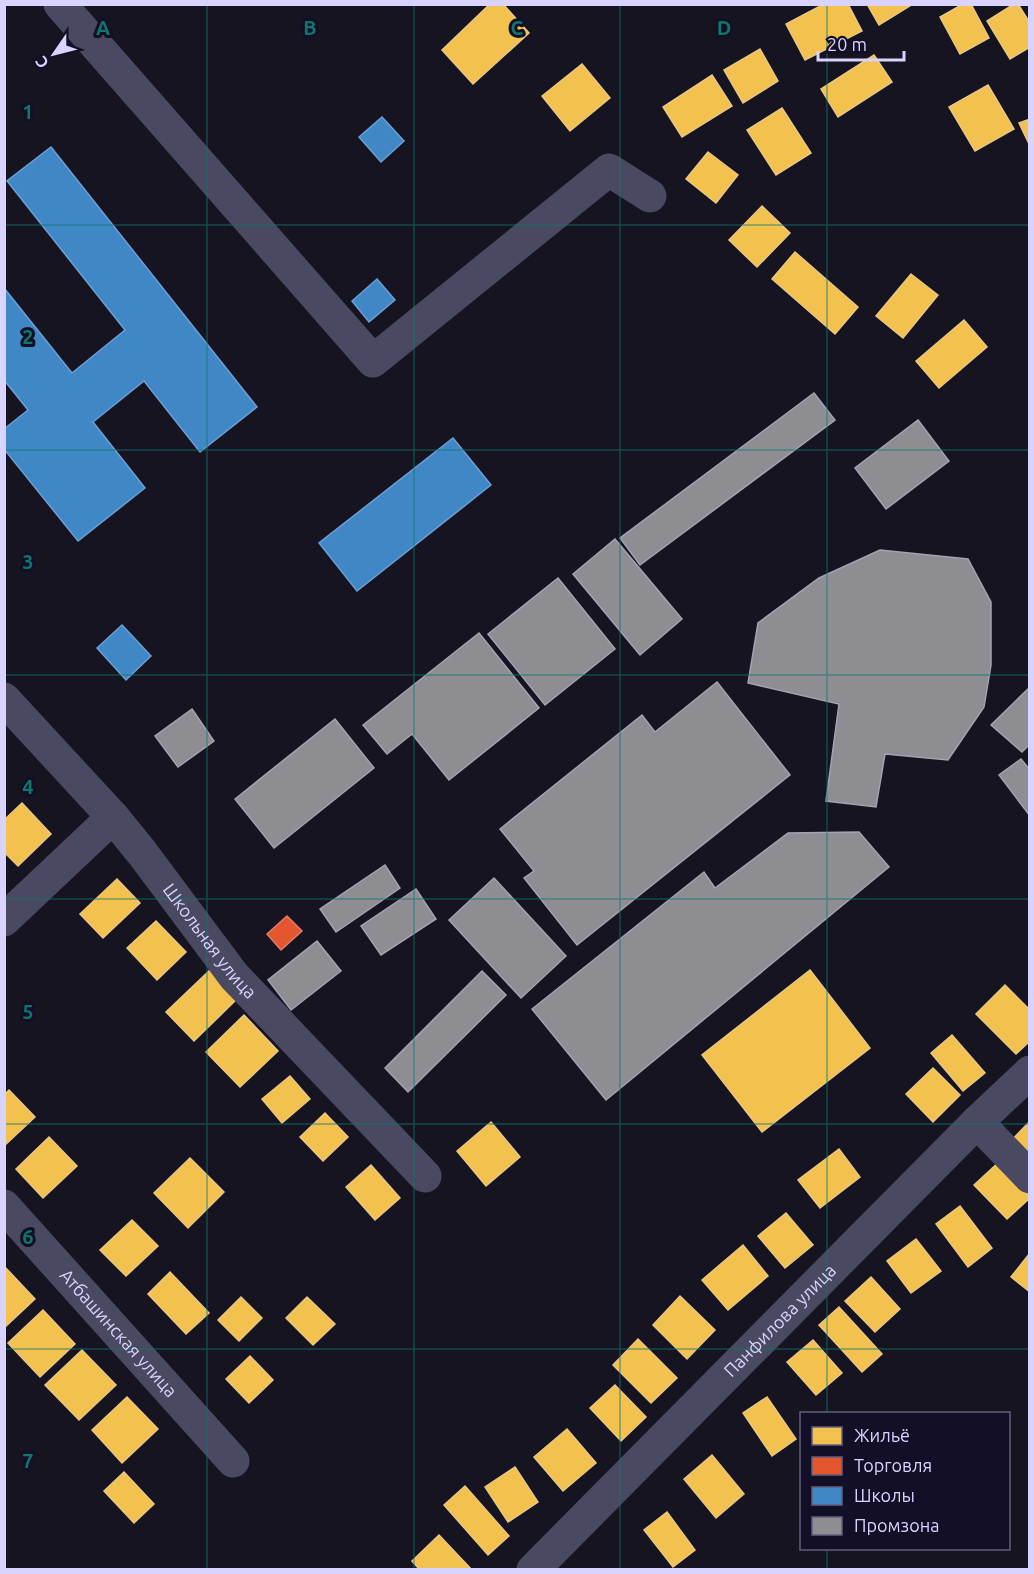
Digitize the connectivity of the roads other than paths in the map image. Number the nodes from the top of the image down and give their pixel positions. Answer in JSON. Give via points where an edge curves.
{"nodes":[{"id":1,"x":60,"y":4,"type":"edge"},
{"id":2,"x":650,"y":196,"type":"dead end"},
{"id":3,"x":4,"y":699,"type":"edge"},
{"id":4,"x":113,"y":817,"type":"junction"},
{"id":5,"x":4,"y":920,"type":"edge"},
{"id":6,"x":1029,"y":1072,"type":"edge"},
{"id":7,"x":977,"y":1122,"type":"junction"},
{"id":8,"x":425,"y":1176,"type":"dead end"},
{"id":9,"x":1029,"y":1177,"type":"edge"},
{"id":10,"x":4,"y":1206,"type":"edge"},
{"id":11,"x":233,"y":1461,"type":"dead end"},
{"id":12,"x":532,"y":1569,"type":"edge"}],
"edges":[{"from":1,"to":2,"type":"street","via":[[373,361],[609,171]]},
{"from":3,"to":4,"type":"street","name":"Школьная улица"},
{"from":4,"to":5,"type":"street"},
{"from":4,"to":8,"type":"street","name":"Школьная улица","via":[[234,976]]},
{"from":6,"to":7,"type":"street","name":"Панфилова улица"},
{"from":7,"to":9,"type":"street"},
{"from":7,"to":12,"type":"street","name":"Панфилова улица"},
{"from":10,"to":11,"type":"street","name":"Атбашинская улица"}]}
